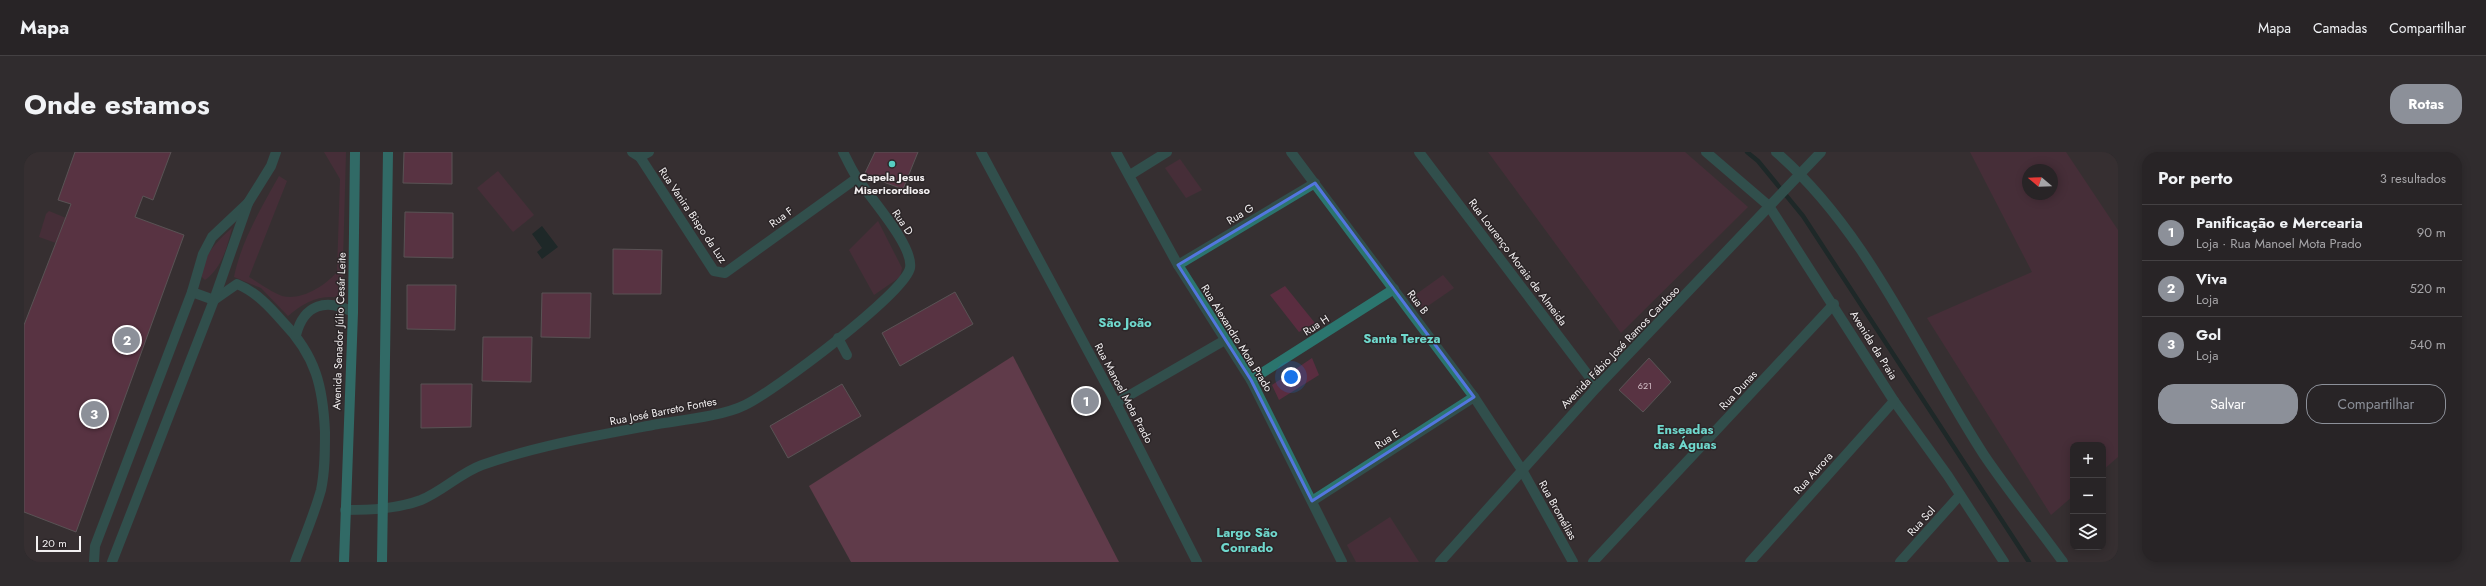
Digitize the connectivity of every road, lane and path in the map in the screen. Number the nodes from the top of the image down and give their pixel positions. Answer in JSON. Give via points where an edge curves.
{"nodes":[{"id":1,"x":276,"y":152,"type":"edge"},
{"id":2,"x":355,"y":152,"type":"edge"},
{"id":3,"x":388,"y":152,"type":"edge"},
{"id":4,"x":649,"y":152,"type":"edge"},
{"id":5,"x":843,"y":152,"type":"edge"},
{"id":6,"x":981,"y":152,"type":"edge"},
{"id":7,"x":1116,"y":152,"type":"edge"},
{"id":8,"x":1167,"y":152,"type":"edge"},
{"id":9,"x":1291,"y":152,"type":"edge"},
{"id":10,"x":1419,"y":152,"type":"edge"},
{"id":11,"x":1706,"y":152,"type":"edge"},
{"id":12,"x":1776,"y":152,"type":"edge"},
{"id":13,"x":1821,"y":152,"type":"edge"},
{"id":14,"x":636,"y":155,"type":"edge"},
{"id":15,"x":1801,"y":173,"type":"junction"},
{"id":16,"x":1130,"y":175,"type":"junction"},
{"id":17,"x":857,"y":178,"type":"junction"},
{"id":18,"x":1315,"y":183,"type":"junction"},
{"id":19,"x":248,"y":203,"type":"junction"},
{"id":20,"x":1770,"y":204,"type":"junction"},
{"id":21,"x":1178,"y":265,"type":"junction"},
{"id":22,"x":910,"y":268,"type":"joint"},
{"id":23,"x":720,"y":274,"type":"joint"},
{"id":24,"x":1394,"y":289,"type":"junction"},
{"id":25,"x":192,"y":292,"type":"junction"},
{"id":26,"x":214,"y":300,"type":"junction"},
{"id":27,"x":1834,"y":304,"type":"junction"},
{"id":28,"x":353,"y":312,"type":"junction"},
{"id":29,"x":296,"y":335,"type":"junction"},
{"id":30,"x":838,"y":338,"type":"junction"},
{"id":31,"x":1225,"y":340,"type":"junction"},
{"id":32,"x":847,"y":355,"type":"dead end"},
{"id":33,"x":1251,"y":380,"type":"junction"},
{"id":34,"x":1597,"y":387,"type":"junction"},
{"id":35,"x":1474,"y":397,"type":"junction"},
{"id":36,"x":1894,"y":401,"type":"junction"},
{"id":37,"x":1116,"y":403,"type":"junction"},
{"id":38,"x":1522,"y":470,"type":"junction"},
{"id":39,"x":1960,"y":495,"type":"junction"},
{"id":40,"x":1312,"y":501,"type":"junction"},
{"id":41,"x":345,"y":510,"type":"junction"},
{"id":42,"x":384,"y":510,"type":"junction"},
{"id":43,"x":94,"y":562,"type":"edge"},
{"id":44,"x":112,"y":562,"type":"edge"},
{"id":45,"x":295,"y":562,"type":"edge"},
{"id":46,"x":344,"y":562,"type":"edge"},
{"id":47,"x":382,"y":562,"type":"edge"},
{"id":48,"x":1197,"y":562,"type":"edge"},
{"id":49,"x":1342,"y":562,"type":"edge"},
{"id":50,"x":1440,"y":562,"type":"edge"},
{"id":51,"x":1573,"y":562,"type":"edge"},
{"id":52,"x":1593,"y":562,"type":"edge"},
{"id":53,"x":1750,"y":562,"type":"edge"},
{"id":54,"x":1900,"y":562,"type":"edge"},
{"id":55,"x":2004,"y":562,"type":"edge"},
{"id":56,"x":2063,"y":562,"type":"edge"}],
"edges":[{"from":1,"to":19,"type":"street","via":[[271,166]]},
{"from":2,"to":28,"type":"main road","name":"Avenida Senador Júlio Cesár Leite"},
{"from":3,"to":42,"type":"main road"},
{"from":4,"to":14,"type":"street"},
{"from":5,"to":17,"type":"street","name":"Rua D"},
{"from":6,"to":37,"type":"street","name":"Rua Manoel Mota Prado"},
{"from":7,"to":16,"type":"street","name":"Rua Alexandro Mota Prado"},
{"from":8,"to":16,"type":"street"},
{"from":9,"to":18,"type":"street","name":"Rua B"},
{"from":10,"to":34,"type":"street","name":"Rua Lourenço Morais de Almeida"},
{"from":11,"to":20,"type":"street","name":"Avenida da Praia"},
{"from":12,"to":15,"type":"street"},
{"from":13,"to":15,"type":"street","name":"Avenida Fábio José Ramos Cardoso"},
{"from":14,"to":23,"type":"street","name":"Rua Vanira Bispo da Luz","via":[[714,271]]},
{"from":15,"to":20,"type":"street","name":"Avenida Fábio José Ramos Cardoso"},
{"from":15,"to":56,"type":"street","via":[[1840,221],[1895,304],[1984,455]]},
{"from":16,"to":21,"type":"street","name":"Rua Alexandro Mota Prado"},
{"from":17,"to":22,"type":"street","name":"Rua D","via":[[901,238]]},
{"from":17,"to":23,"type":"street","name":"Rua F","via":[[725,273]]},
{"from":18,"to":21,"type":"street","name":"Rua G"},
{"from":18,"to":24,"type":"street","name":"Rua B"},
{"from":19,"to":25,"type":"street","via":[[212,237],[203,254]]},
{"from":19,"to":26,"type":"street"},
{"from":20,"to":27,"type":"street","name":"Avenida da Praia"},
{"from":20,"to":34,"type":"street","name":"Avenida Fábio José Ramos Cardoso"},
{"from":21,"to":31,"type":"street","name":"Rua Alexandro Mota Prado"},
{"from":22,"to":30,"type":"street","name":"Rua José Barreto Fontes","via":[[903,282]]},
{"from":24,"to":33,"type":"street","name":"Rua H"},
{"from":24,"to":35,"type":"street","name":"Rua B"},
{"from":25,"to":26,"type":"street"},
{"from":25,"to":43,"type":"street","via":[[95,546]]},
{"from":26,"to":29,"type":"street","via":[[237,284],[257,295]]},
{"from":26,"to":44,"type":"street"},
{"from":27,"to":36,"type":"street","name":"Avenida da Praia"},
{"from":27,"to":52,"type":"street","name":"Rua Dunas"},
{"from":28,"to":29,"type":"street","via":[[343,307],[324,304],[313,308],[299,323]]},
{"from":28,"to":41,"type":"main road","name":"Avenida Senador Júlio Cesár Leite"},
{"from":29,"to":45,"type":"street","via":[[320,380],[324,400],[325,447],[321,489]]},
{"from":30,"to":32,"type":"street"},
{"from":30,"to":42,"type":"street","name":"Rua José Barreto Fontes","via":[[778,384],[744,406],[700,417],[566,442],[480,466],[422,500]]},
{"from":31,"to":33,"type":"street","name":"Rua Alexandro Mota Prado"},
{"from":31,"to":37,"type":"street"},
{"from":33,"to":40,"type":"street","name":"Rua Alexandro Mota Prado"},
{"from":34,"to":38,"type":"street","name":"Avenida Fábio José Ramos Cardoso"},
{"from":35,"to":38,"type":"street","name":"Rua B"},
{"from":35,"to":40,"type":"street","name":"Rua E"},
{"from":36,"to":39,"type":"street","name":"Avenida da Praia"},
{"from":36,"to":53,"type":"street","name":"Rua Aurora"},
{"from":37,"to":48,"type":"street","name":"Rua Manoel Mota Prado"},
{"from":38,"to":50,"type":"street","name":"Avenida Fábio José Ramos Cardoso"},
{"from":38,"to":51,"type":"street","name":"Rua Bromélias"},
{"from":39,"to":54,"type":"street","name":"Rua Sol"},
{"from":39,"to":55,"type":"street","name":"Avenida da Praia"},
{"from":40,"to":49,"type":"street","name":"Rua Alexandro Mota Prado"},
{"from":41,"to":42,"type":"street","name":"Rua José Barreto Fontes"},
{"from":41,"to":46,"type":"main road","name":"Avenida Senador Júlio Cesár Leite"},
{"from":42,"to":47,"type":"main road"}]}
